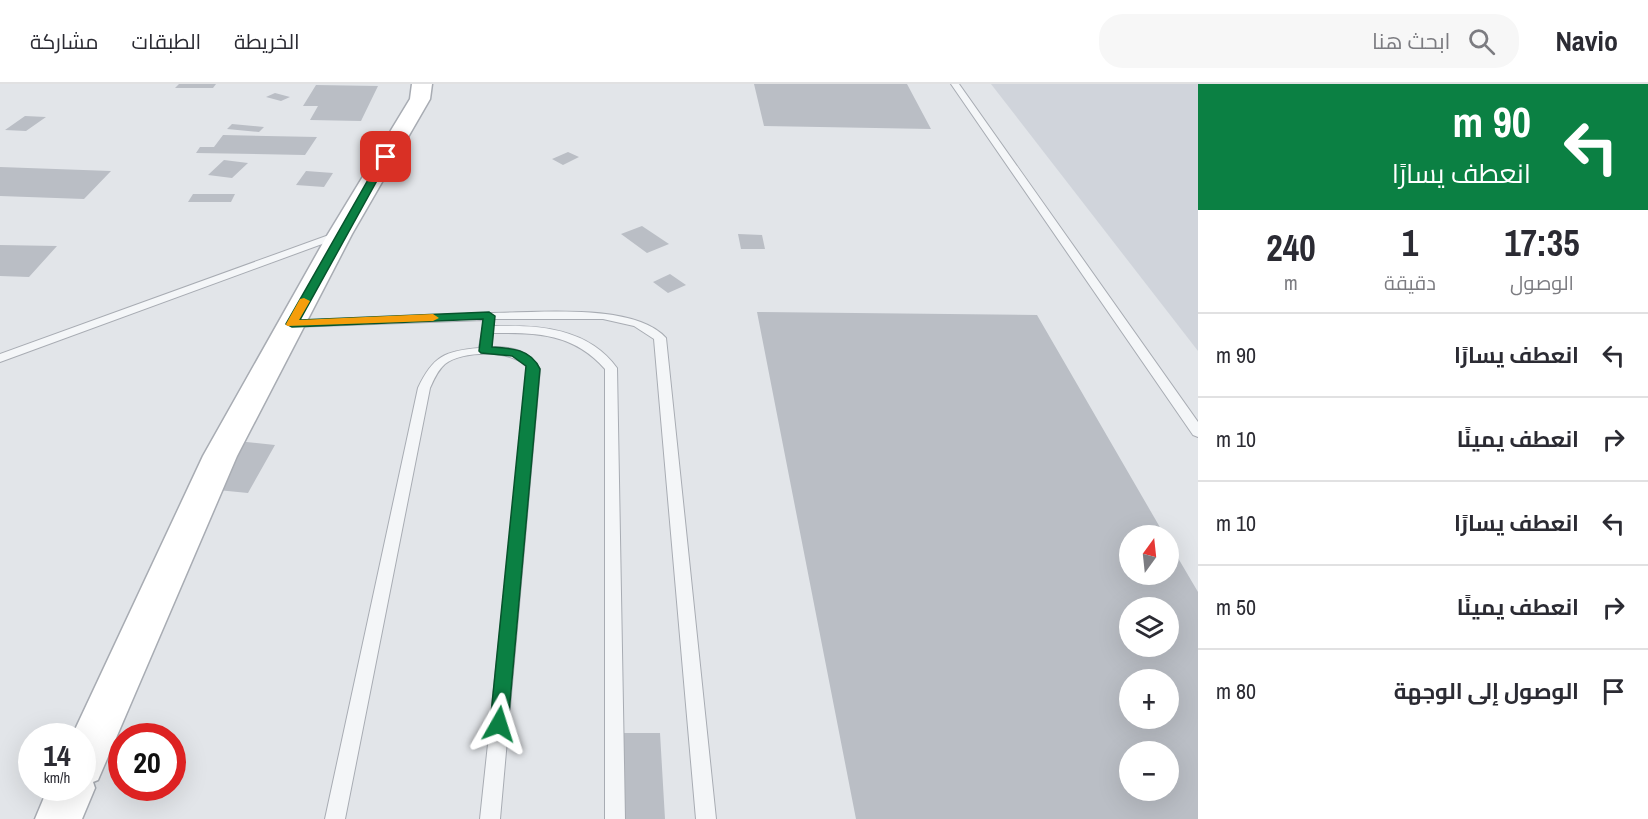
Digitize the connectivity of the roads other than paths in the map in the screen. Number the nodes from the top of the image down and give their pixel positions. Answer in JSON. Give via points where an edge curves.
{"nodes":[{"id":1,"x":422,"y":84,"type":"edge"},
{"id":2,"x":955,"y":84,"type":"edge"},
{"id":3,"x":340,"y":234,"type":"junction"},
{"id":4,"x":489,"y":323,"type":"junction"},
{"id":5,"x":292,"y":324,"type":"junction"},
{"id":6,"x":485,"y":351,"type":"junction"},
{"id":7,"x":0,"y":358,"type":"edge"},
{"id":8,"x":1198,"y":432,"type":"edge"},
{"id":9,"x":96,"y":734,"type":"edge"},
{"id":10,"x":66,"y":801,"type":"edge"},
{"id":11,"x":58,"y":819,"type":"edge"},
{"id":12,"x":335,"y":819,"type":"edge"},
{"id":13,"x":490,"y":819,"type":"edge"},
{"id":14,"x":615,"y":819,"type":"edge"},
{"id":15,"x":706,"y":819,"type":"edge"}],
"edges":[{"from":1,"to":3,"type":"street","via":[[420,99]]},
{"from":2,"to":8,"type":"lane"},
{"from":3,"to":5,"type":"street"},
{"from":3,"to":7,"type":"lane"},
{"from":4,"to":5,"type":"lane"},
{"from":4,"to":6,"type":"lane"},
{"from":4,"to":14,"type":"lane","via":[[566,336],[599,352],[611,368]]},
{"from":4,"to":15,"type":"lane","via":[[603,316],[638,323],[660,338]]},
{"from":5,"to":9,"type":"street","via":[[220,456]]},
{"from":6,"to":12,"type":"lane","via":[[454,353],[441,359],[424,388]]},
{"from":6,"to":13,"type":"lane","via":[[515,352],[529,359],[534,369]]},
{"from":10,"to":11,"type":"street"}]}
